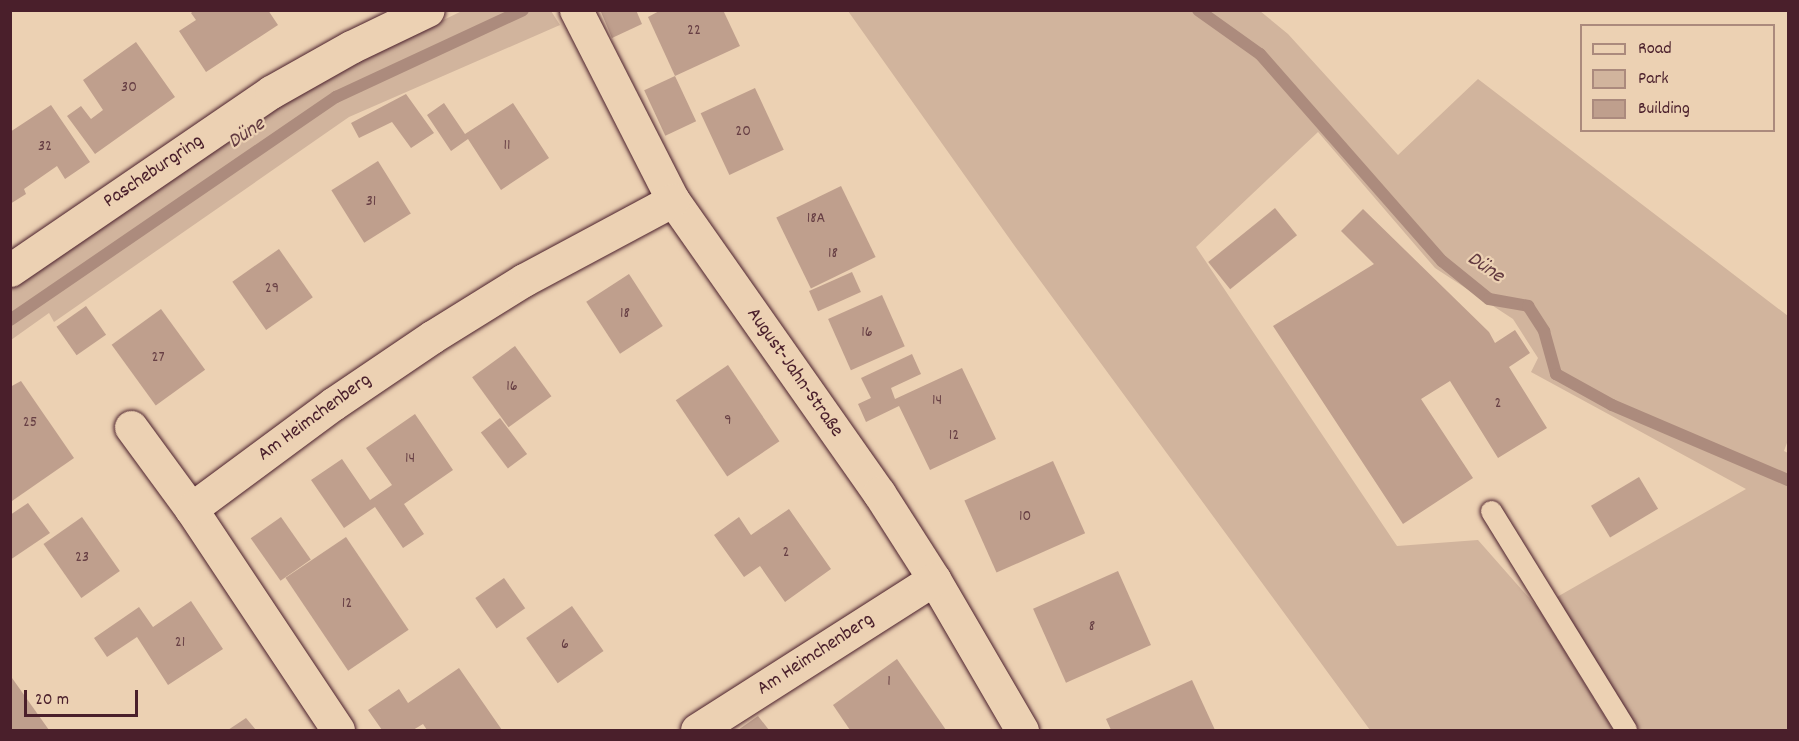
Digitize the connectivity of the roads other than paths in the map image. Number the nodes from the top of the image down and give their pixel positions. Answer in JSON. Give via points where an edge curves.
{"nodes":[{"id":1,"x":428,"y":10,"type":"edge"},
{"id":2,"x":576,"y":10,"type":"edge"},
{"id":3,"x":673,"y":200,"type":"junction"},
{"id":4,"x":10,"y":270,"type":"edge"},
{"id":5,"x":131,"y":427,"type":"dead end"},
{"id":6,"x":191,"y":509,"type":"junction"},
{"id":7,"x":1491,"y":511,"type":"dead end"},
{"id":8,"x":934,"y":579,"type":"junction"},
{"id":9,"x":338,"y":730,"type":"edge"},
{"id":10,"x":697,"y":730,"type":"edge"},
{"id":11,"x":1022,"y":730,"type":"edge"},
{"id":12,"x":1626,"y":730,"type":"edge"}],
"edges":[{"from":1,"to":4,"type":"street","name":"Pascheburgring","via":[[271,92]]},
{"from":2,"to":3,"type":"street","name":"August-Jahn-Straße"},
{"from":3,"to":6,"type":"street","name":"Am Heimchenberg","via":[[524,280],[432,337]]},
{"from":3,"to":8,"type":"street","name":"August-Jahn-Straße","via":[[879,493]]},
{"from":5,"to":6,"type":"street"},
{"from":6,"to":9,"type":"street"},
{"from":7,"to":12,"type":"lane"},
{"from":8,"to":10,"type":"street","name":"Am Heimchenberg"},
{"from":8,"to":11,"type":"street","name":"August-Jahn-Straße"}]}
